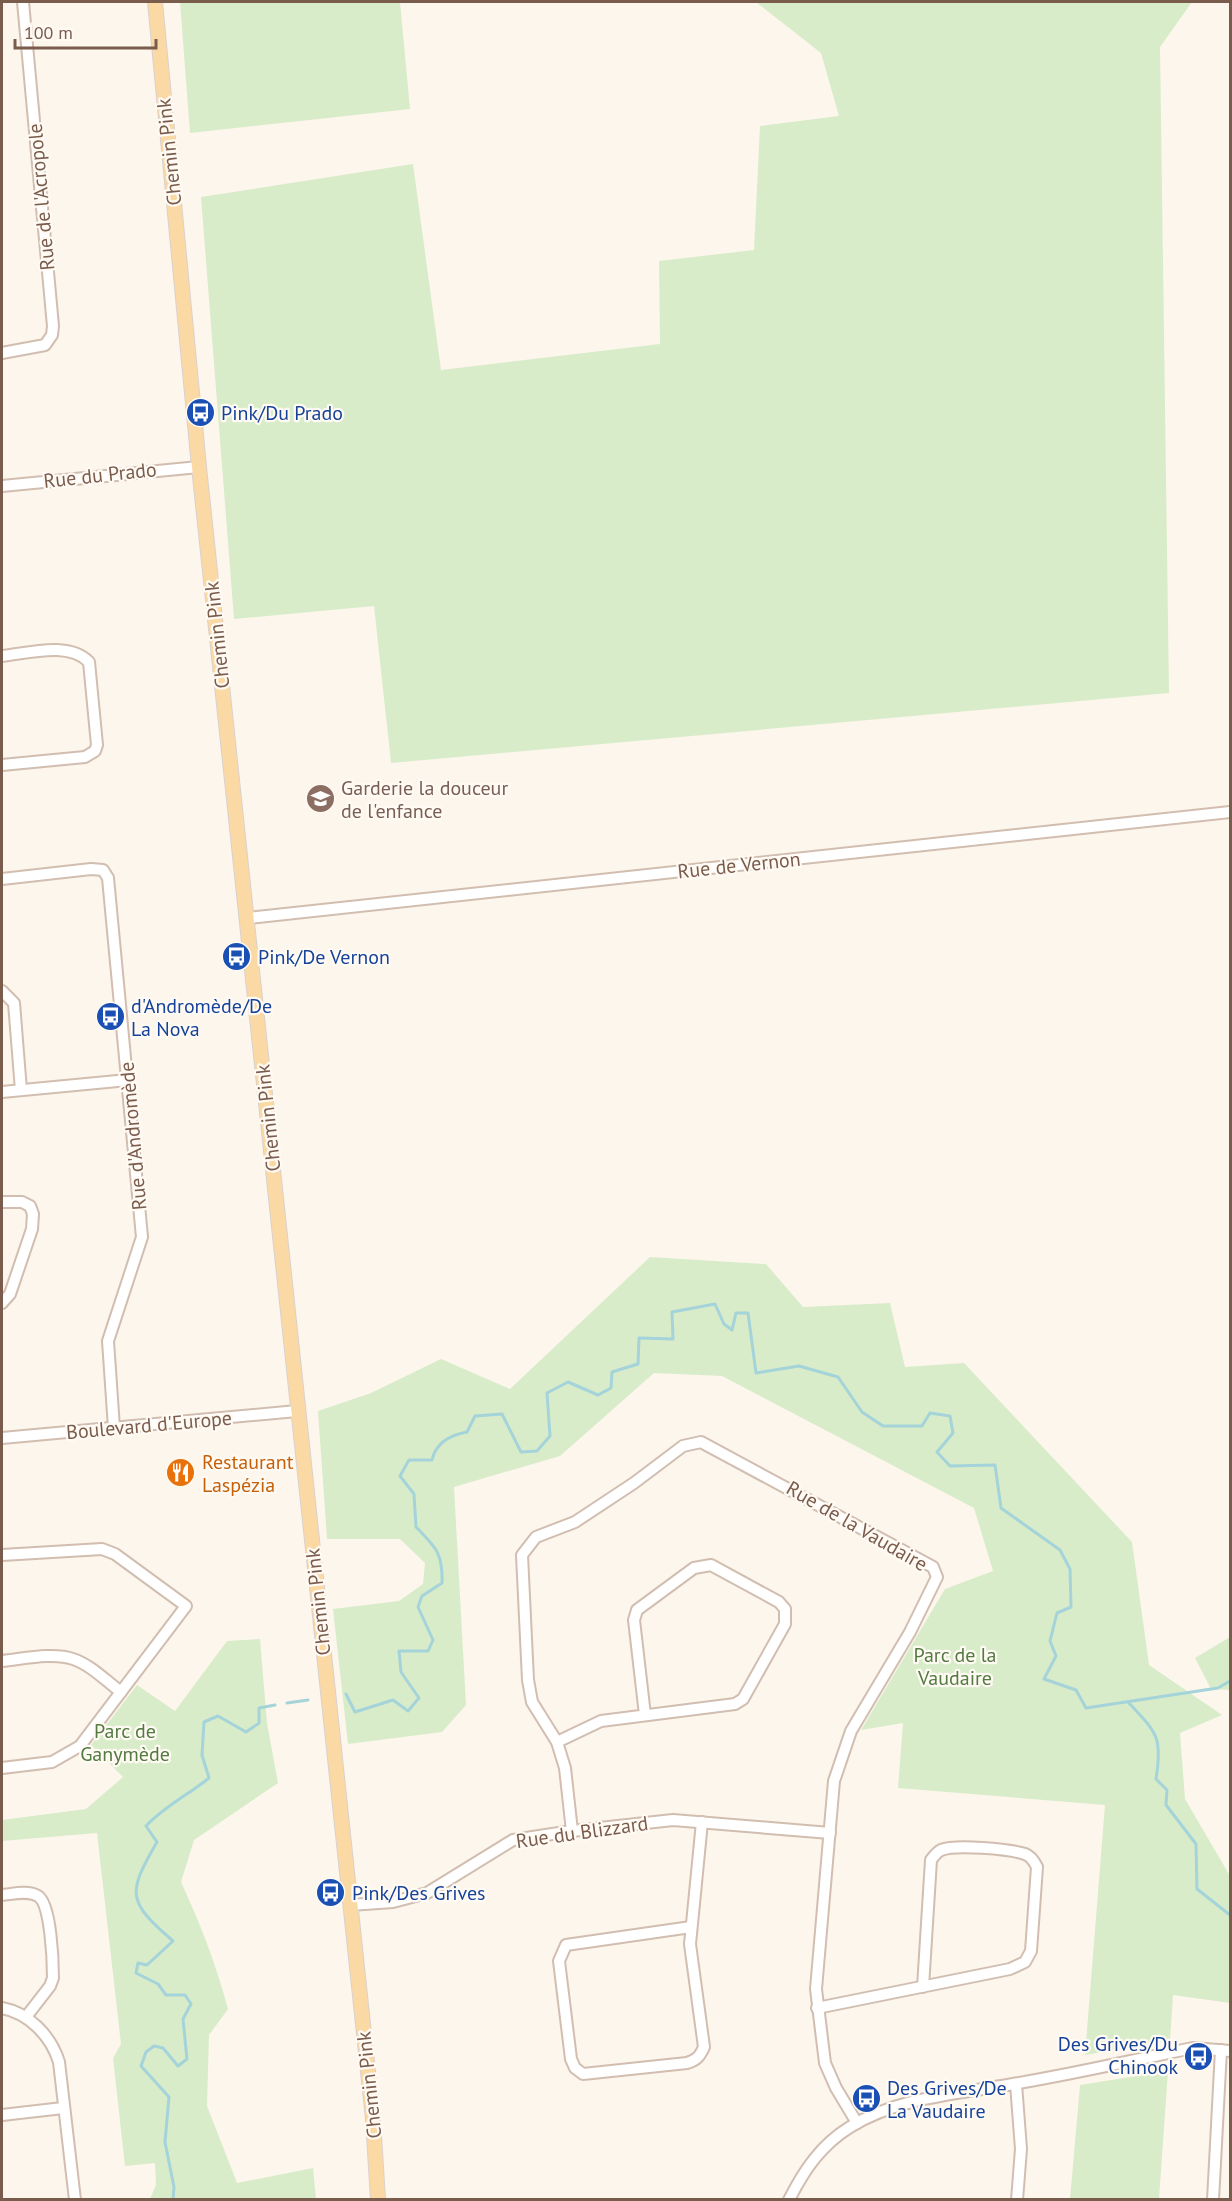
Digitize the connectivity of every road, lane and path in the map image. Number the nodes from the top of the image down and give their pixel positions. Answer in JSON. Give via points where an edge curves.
{"nodes":[{"id":1,"x":23,"y":2,"type":"edge"},
{"id":2,"x":155,"y":2,"type":"edge"},
{"id":3,"x":2,"y":353,"type":"edge"},
{"id":4,"x":199,"y":467,"type":"junction"},
{"id":5,"x":2,"y":486,"type":"edge"},
{"id":6,"x":2,"y":656,"type":"edge"},
{"id":7,"x":2,"y":765,"type":"edge"},
{"id":8,"x":1230,"y":812,"type":"edge"},
{"id":9,"x":2,"y":879,"type":"edge"},
{"id":10,"x":248,"y":918,"type":"junction"},
{"id":11,"x":2,"y":991,"type":"edge"},
{"id":12,"x":128,"y":1080,"type":"junction"},
{"id":13,"x":21,"y":1090,"type":"junction"},
{"id":14,"x":2,"y":1092,"type":"edge"},
{"id":15,"x":2,"y":1202,"type":"edge"},
{"id":16,"x":2,"y":1303,"type":"edge"},
{"id":17,"x":297,"y":1411,"type":"junction"},
{"id":18,"x":114,"y":1428,"type":"junction"},
{"id":19,"x":2,"y":1438,"type":"edge"},
{"id":20,"x":2,"y":1555,"type":"edge"},
{"id":21,"x":2,"y":1661,"type":"edge"},
{"id":22,"x":121,"y":1692,"type":"junction"},
{"id":23,"x":645,"y":1715,"type":"junction"},
{"id":24,"x":557,"y":1742,"type":"junction"},
{"id":25,"x":2,"y":1768,"type":"edge"},
{"id":26,"x":702,"y":1822,"type":"junction"},
{"id":27,"x":572,"y":1831,"type":"junction"},
{"id":28,"x":830,"y":1833,"type":"junction"},
{"id":29,"x":2,"y":1895,"type":"edge"},
{"id":30,"x":350,"y":1905,"type":"junction"},
{"id":31,"x":691,"y":1928,"type":"junction"},
{"id":32,"x":923,"y":1987,"type":"junction"},
{"id":33,"x":2,"y":2008,"type":"edge"},
{"id":34,"x":817,"y":2008,"type":"junction"},
{"id":35,"x":26,"y":2017,"type":"junction"},
{"id":36,"x":1226,"y":2050,"type":"edge"},
{"id":37,"x":1016,"y":2084,"type":"junction"},
{"id":38,"x":63,"y":2108,"type":"junction"},
{"id":39,"x":2,"y":2115,"type":"edge"},
{"id":40,"x":857,"y":2123,"type":"junction"},
{"id":41,"x":75,"y":2199,"type":"edge"},
{"id":42,"x":378,"y":2199,"type":"edge"},
{"id":43,"x":789,"y":2199,"type":"edge"},
{"id":44,"x":1017,"y":2199,"type":"edge"},
{"id":45,"x":1213,"y":2199,"type":"edge"}],
"edges":[{"from":1,"to":3,"type":"street","name":"Rue de l'Acropole","via":[[53,326],[45,345]]},
{"from":2,"to":4,"type":"main road","name":"Chemin Pink"},
{"from":4,"to":5,"type":"street","name":"Rue du Prado"},
{"from":4,"to":10,"type":"main road","name":"Chemin Pink"},
{"from":6,"to":7,"type":"street","via":[[64,650],[81,653],[90,662],[97,745],[85,757]]},
{"from":8,"to":10,"type":"street","name":"Rue de Vernon"},
{"from":9,"to":12,"type":"street","name":"Rue d'Andromède","via":[[91,869],[102,870],[108,878]]},
{"from":10,"to":17,"type":"main road","name":"Chemin Pink"},
{"from":11,"to":13,"type":"street","via":[[14,1003]]},
{"from":12,"to":13,"type":"street"},
{"from":12,"to":18,"type":"street","name":"Rue d'Andromède","via":[[142,1237],[108,1341]]},
{"from":13,"to":14,"type":"street"},
{"from":15,"to":16,"type":"street","via":[[30,1206],[33,1221],[10,1294]]},
{"from":17,"to":18,"type":"street","name":"Boulevard d'Europe"},
{"from":17,"to":30,"type":"main road","name":"Chemin Pink"},
{"from":18,"to":19,"type":"street","name":"Boulevard d'Europe"},
{"from":20,"to":22,"type":"street","via":[[102,1549],[115,1554],[186,1606]]},
{"from":21,"to":22,"type":"street","via":[[72,1658]]},
{"from":22,"to":25,"type":"street","via":[[86,1739],[69,1754],[52,1762]]},
{"from":23,"to":23,"type":"street","via":[[735,1704],[743,1699],[784,1624],[784,1609],[779,1602],[711,1565],[694,1568],[637,1610],[634,1620]]},
{"from":23,"to":24,"type":"street","via":[[601,1721]]},
{"from":24,"to":27,"type":"street","name":"Rue de la Vaudaire","via":[[565,1768]]},
{"from":24,"to":28,"type":"street","name":"Rue de la Vaudaire","via":[[532,1702],[522,1555],[536,1537],[575,1522],[683,1446],[701,1442],[906,1551],[933,1567],[938,1577],[851,1731],[834,1782]]},
{"from":26,"to":27,"type":"street","name":"Rue du Blizzard","via":[[673,1820]]},
{"from":26,"to":28,"type":"street","name":"Rue du Blizzard"},
{"from":26,"to":31,"type":"street"},
{"from":27,"to":30,"type":"street","name":"Rue du Blizzard","via":[[513,1840],[427,1893],[393,1902]]},
{"from":28,"to":34,"type":"street","name":"Rue de la Vaudaire","via":[[816,1970]]},
{"from":29,"to":35,"type":"street","via":[[35,1895],[42,1898],[47,1911],[53,1978]]},
{"from":30,"to":42,"type":"main road","name":"Chemin Pink"},
{"from":31,"to":31,"type":"street","via":[[704,2047],[701,2055],[687,2063],[583,2074],[575,2068],[559,1961],[566,1946]]},
{"from":32,"to":32,"type":"street","via":[[932,1860],[938,1851],[975,1849],[1026,1854],[1034,1860],[1037,1867],[1031,1951],[1025,1962],[1010,1969]]},
{"from":32,"to":34,"type":"street"},
{"from":33,"to":35,"type":"street"},
{"from":34,"to":40,"type":"street","name":"Rue de la Vaudaire","via":[[829,2074]]},
{"from":35,"to":38,"type":"street","via":[[55,2050]]},
{"from":36,"to":37,"type":"street","via":[[1193,2048]]},
{"from":36,"to":45,"type":"street"},
{"from":37,"to":40,"type":"street","via":[[900,2105]]},
{"from":37,"to":44,"type":"street","via":[[1021,2149]]},
{"from":38,"to":39,"type":"street"},
{"from":38,"to":41,"type":"street"},
{"from":40,"to":43,"type":"street","via":[[816,2156]]}]}
